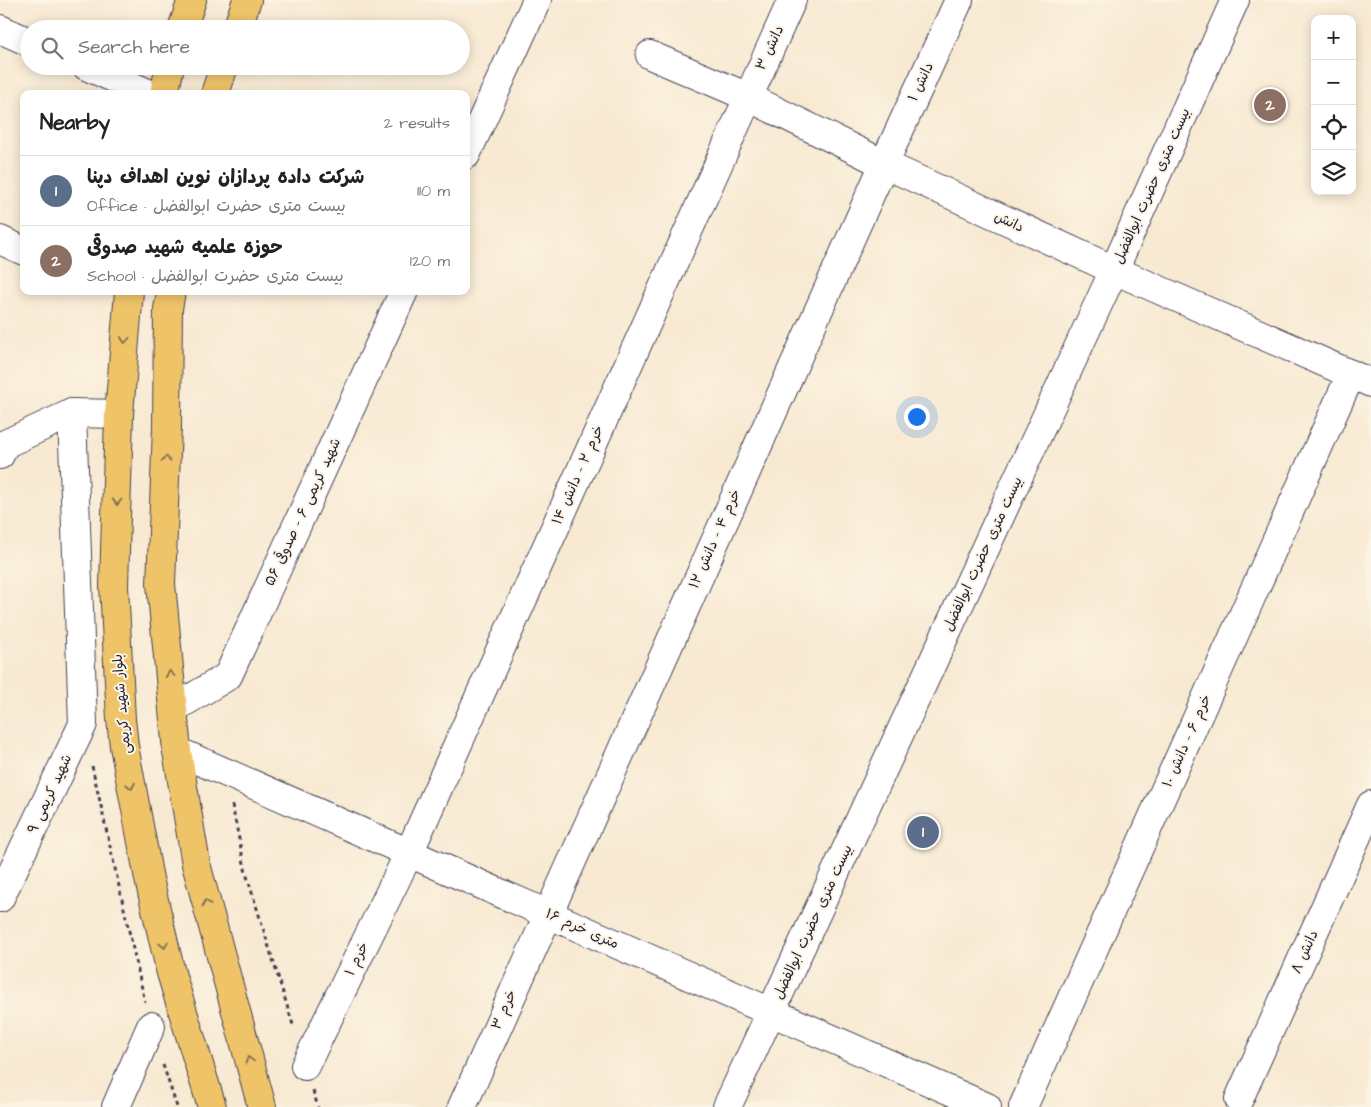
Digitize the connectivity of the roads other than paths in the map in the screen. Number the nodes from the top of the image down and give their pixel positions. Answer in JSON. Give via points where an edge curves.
{"nodes":[{"id":1,"x":192,"y":0,"type":"edge"},
{"id":2,"x":247,"y":0,"type":"edge"},
{"id":3,"x":537,"y":0,"type":"edge"},
{"id":4,"x":792,"y":0,"type":"edge"},
{"id":5,"x":959,"y":0,"type":"edge"},
{"id":6,"x":1235,"y":0,"type":"edge"},
{"id":7,"x":185,"y":20,"type":"edge"},
{"id":8,"x":240,"y":20,"type":"edge"},
{"id":9,"x":0,"y":29,"type":"edge"},
{"id":10,"x":20,"y":38,"type":"edge"},
{"id":11,"x":650,"y":55,"type":"dead end"},
{"id":12,"x":107,"y":75,"type":"edge"},
{"id":13,"x":168,"y":75,"type":"edge"},
{"id":14,"x":221,"y":75,"type":"edge"},
{"id":15,"x":141,"y":90,"type":"edge"},
{"id":16,"x":165,"y":90,"type":"edge"},
{"id":17,"x":216,"y":90,"type":"edge"},
{"id":18,"x":748,"y":97,"type":"junction"},
{"id":19,"x":470,"y":146,"type":"edge"},
{"id":20,"x":884,"y":164,"type":"junction"},
{"id":21,"x":0,"y":240,"type":"edge"},
{"id":22,"x":20,"y":249,"type":"edge"},
{"id":23,"x":1114,"y":270,"type":"junction"},
{"id":24,"x":123,"y":295,"type":"edge"},
{"id":25,"x":170,"y":295,"type":"edge"},
{"id":26,"x":402,"y":295,"type":"edge"},
{"id":27,"x":1361,"y":379,"type":"edge"},
{"id":28,"x":72,"y":413,"type":"junction"},
{"id":29,"x":119,"y":414,"type":"junction"},
{"id":30,"x":0,"y":455,"type":"edge"},
{"id":31,"x":173,"y":709,"type":"junction"},
{"id":32,"x":121,"y":719,"type":"junction"},
{"id":33,"x":83,"y":724,"type":"junction"},
{"id":34,"x":177,"y":751,"type":"junction"},
{"id":35,"x":1371,"y":805,"type":"edge"},
{"id":36,"x":409,"y":853,"type":"junction"},
{"id":37,"x":0,"y":898,"type":"edge"},
{"id":38,"x":547,"y":914,"type":"junction"},
{"id":39,"x":771,"y":1012,"type":"junction"},
{"id":40,"x":150,"y":1026,"type":"road end"},
{"id":41,"x":305,"y":1066,"type":"road end"},
{"id":42,"x":1244,"y":1104,"type":"edge"},
{"id":43,"x":116,"y":1107,"type":"edge"},
{"id":44,"x":212,"y":1107,"type":"edge"},
{"id":45,"x":262,"y":1107,"type":"edge"},
{"id":46,"x":462,"y":1107,"type":"edge"},
{"id":47,"x":727,"y":1107,"type":"edge"},
{"id":48,"x":987,"y":1107,"type":"edge"},
{"id":49,"x":1023,"y":1107,"type":"edge"}],
"edges":[{"from":1,"to":7,"type":"main road"},
{"from":2,"to":8,"type":"main road"},
{"from":3,"to":19,"type":"street"},
{"from":4,"to":18,"type":"street","name":"دانش ۳"},
{"from":5,"to":20,"type":"street","name":"دانش ۱"},
{"from":6,"to":23,"type":"street","name":"بیست متری حضرت ابوالفضل"},
{"from":9,"to":10,"type":"street"},
{"from":11,"to":18,"type":"street","name":"دانش"},
{"from":12,"to":15,"type":"street"},
{"from":13,"to":16,"type":"main road"},
{"from":14,"to":17,"type":"main road"},
{"from":18,"to":20,"type":"street","name":"دانش"},
{"from":18,"to":36,"type":"street","name":"خرم ۲ - دانش ۱۴"},
{"from":20,"to":23,"type":"street","name":"دانش"},
{"from":20,"to":38,"type":"street","name":"خرم ۴ - دانش ۱۲"},
{"from":21,"to":22,"type":"street"},
{"from":23,"to":27,"type":"street","name":"دانش"},
{"from":23,"to":39,"type":"street","name":"بیست متری حضرت ابوالفضل"},
{"from":24,"to":29,"type":"main road","name":"بلوار شهید کریمی","one_way":true},
{"from":31,"to":25,"type":"main road","one_way":true,"via":[[161,584]]},
{"from":26,"to":31,"type":"street","name":"شهید کریمی ۶ - صدوقی ۵۶","via":[[228,676]]},
{"from":27,"to":49,"type":"street","name":"خرم ۶ - دانش ۱۰"},
{"from":28,"to":29,"type":"street"},
{"from":28,"to":30,"type":"street","via":[[5,444]]},
{"from":28,"to":33,"type":"street"},
{"from":29,"to":32,"type":"main road","name":"بلوار شهید کریمی","one_way":true,"via":[[114,586]]},
{"from":31,"to":34,"type":"main road"},
{"from":32,"to":33,"type":"street"},
{"from":32,"to":44,"type":"main road","name":"بلوار شهید کریمی","one_way":true,"via":[[146,860],[169,964]]},
{"from":33,"to":37,"type":"street","name":"شهید کریمی ۹"},
{"from":34,"to":36,"type":"street","name":"۱۶ متری خرم"},
{"from":45,"to":34,"type":"main road","one_way":true,"via":[[196,864]]},
{"from":35,"to":42,"type":"street","name":"دانش ۸"},
{"from":36,"to":38,"type":"street","name":"۱۶ متری خرم"},
{"from":36,"to":41,"type":"street","name":"خرم ۱"},
{"from":38,"to":39,"type":"street","name":"۱۶ متری خرم"},
{"from":38,"to":46,"type":"street","name":"خرم ۳"},
{"from":39,"to":47,"type":"street","name":"بیست متری حضرت ابوالفضل"},
{"from":39,"to":48,"type":"street","name":"۱۶ متری خرم"},
{"from":40,"to":43,"type":"street"}]}
